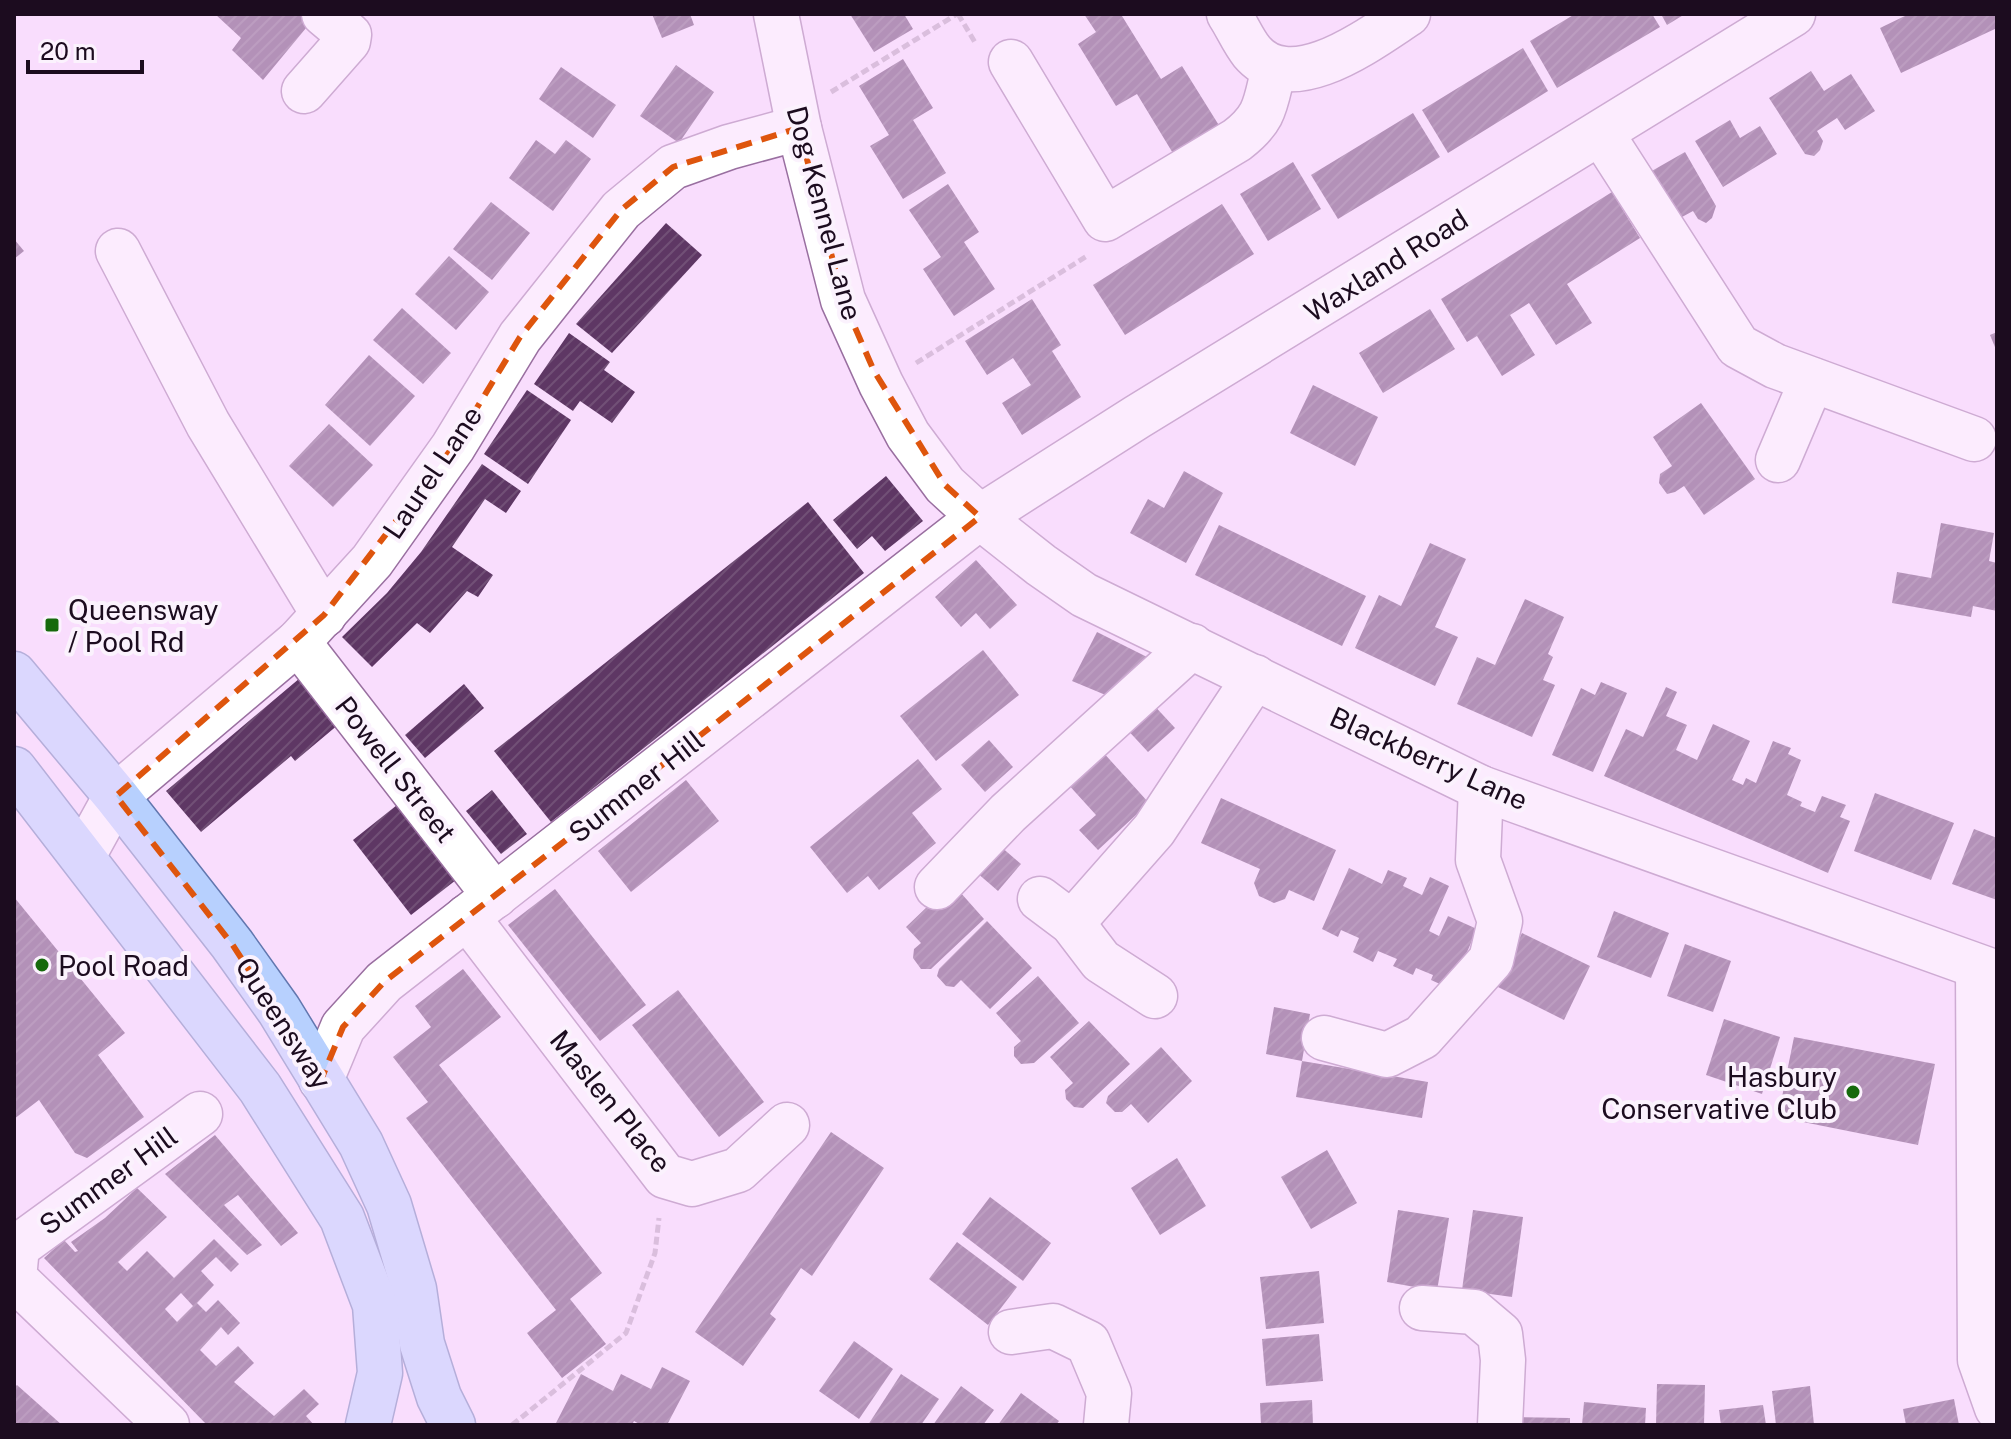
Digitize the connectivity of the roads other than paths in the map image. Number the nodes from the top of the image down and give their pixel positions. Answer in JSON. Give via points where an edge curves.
{"nodes":[{"id":1,"x":324,"y":14,"type":"edge"},
{"id":2,"x":776,"y":14,"type":"edge"},
{"id":3,"x":1229,"y":14,"type":"edge"},
{"id":4,"x":1408,"y":14,"type":"edge"},
{"id":5,"x":1793,"y":14,"type":"edge"},
{"id":6,"x":1011,"y":62,"type":"dead end"},
{"id":7,"x":1274,"y":68,"type":"junction"},
{"id":8,"x":304,"y":91,"type":"dead end"},
{"id":9,"x":798,"y":121,"type":"junction"},
{"id":10,"x":1601,"y":133,"type":"junction"},
{"id":11,"x":118,"y":251,"type":"dead end"},
{"id":12,"x":1812,"y":380,"type":"junction"},
{"id":13,"x":1974,"y":439,"type":"dead end"},
{"id":14,"x":1778,"y":460,"type":"dead end"},
{"id":15,"x":980,"y":517,"type":"junction"},
{"id":16,"x":311,"y":628,"type":"junction"},
{"id":17,"x":1192,"y":646,"type":"junction"},
{"id":18,"x":14,"y":674,"type":"edge"},
{"id":19,"x":1255,"y":677,"type":"junction"},
{"id":20,"x":14,"y":769,"type":"edge"},
{"id":21,"x":1481,"y":788,"type":"junction"},
{"id":22,"x":116,"y":796,"type":"junction"},
{"id":23,"x":83,"y":856,"type":"junction"},
{"id":24,"x":937,"y":887,"type":"dead end"},
{"id":25,"x":481,"y":906,"type":"junction"},
{"id":26,"x":1988,"y":970,"type":"edge"},
{"id":27,"x":1155,"y":996,"type":"dead end"},
{"id":28,"x":1324,"y":1038,"type":"dead end"},
{"id":29,"x":321,"y":1080,"type":"junction"},
{"id":30,"x":200,"y":1114,"type":"dead end"},
{"id":31,"x":787,"y":1125,"type":"dead end"},
{"id":32,"x":1988,"y":1229,"type":"edge"},
{"id":33,"x":1422,"y":1308,"type":"dead end"},
{"id":34,"x":1011,"y":1332,"type":"dead end"},
{"id":35,"x":1997,"y":1408,"type":"edge"},
{"id":36,"x":167,"y":1425,"type":"edge"},
{"id":37,"x":368,"y":1425,"type":"edge"},
{"id":38,"x":453,"y":1425,"type":"edge"},
{"id":39,"x":1106,"y":1425,"type":"edge"},
{"id":40,"x":1500,"y":1425,"type":"edge"}],
"edges":[{"from":1,"to":8,"type":"street","via":[[349,35],[348,41]]},
{"from":2,"to":9,"type":"street","name":"Dog Kennel Lane"},
{"from":3,"to":7,"type":"street","via":[[1253,53]]},
{"from":4,"to":7,"type":"street","via":[[1348,53],[1317,65]]},
{"from":5,"to":10,"type":"street","name":"Waxland Road"},
{"from":6,"to":7,"type":"street","via":[[1105,219],[1252,128],[1261,117]]},
{"from":9,"to":15,"type":"street","name":"Dog Kennel Lane","via":[[843,300],[881,384],[908,435],[945,485]]},
{"from":9,"to":16,"type":"street","name":"Laurel Lane","via":[[673,167],[621,210],[520,337],[453,447],[372,561]]},
{"from":10,"to":12,"type":"street","via":[[1738,346]]},
{"from":10,"to":15,"type":"street","name":"Waxland Road"},
{"from":11,"to":16,"type":"street","name":"Powell Street"},
{"from":12,"to":13,"type":"street"},
{"from":12,"to":14,"type":"street"},
{"from":15,"to":17,"type":"street","name":"Blackberry Lane","via":[[1084,595]]},
{"from":15,"to":25,"type":"street","name":"Summer Hill"},
{"from":16,"to":22,"type":"street","name":"Laurel Lane"},
{"from":16,"to":25,"type":"street","name":"Powell Street"},
{"from":17,"to":19,"type":"street","name":"Blackberry Lane"},
{"from":17,"to":24,"type":"street","via":[[1008,813]]},
{"from":18,"to":22,"type":"main road","name":"Queensway"},
{"from":19,"to":21,"type":"street","name":"Blackberry Lane"},
{"from":19,"to":27,"type":"street","via":[[1154,830],[1056,911],[1101,961]]},
{"from":20,"to":23,"type":"main road","name":"Queensway"},
{"from":21,"to":26,"type":"street","name":"Blackberry Lane"},
{"from":21,"to":28,"type":"street","via":[[1478,860],[1500,921],[1491,960],[1422,1037],[1387,1055]]},
{"from":22,"to":23,"type":"street","name":"Laurel Lane"},
{"from":22,"to":29,"type":"main road","name":"Queensway","via":[[232,944]]},
{"from":23,"to":37,"type":"main road","name":"Queensway","via":[[260,1088],[342,1218],[375,1305],[380,1373]]},
{"from":25,"to":29,"type":"street","name":"Summer Hill","via":[[384,982],[343,1027]]},
{"from":25,"to":31,"type":"street","name":"Maslen Place","via":[[665,1176],[692,1184],[738,1170]]},
{"from":26,"to":32,"type":"street"},
{"from":29,"to":38,"type":"main road","name":"Queensway","via":[[361,1144],[389,1205],[414,1289],[422,1344]]},
{"from":30,"to":36,"type":"street","name":"Summer Hill","via":[[17,1247],[14,1278]]},
{"from":32,"to":35,"type":"street","via":[[1980,1360]]},
{"from":33,"to":40,"type":"street","via":[[1474,1312],[1500,1334]]},
{"from":34,"to":39,"type":"street","via":[[1053,1326],[1088,1343],[1109,1393]]}]}
